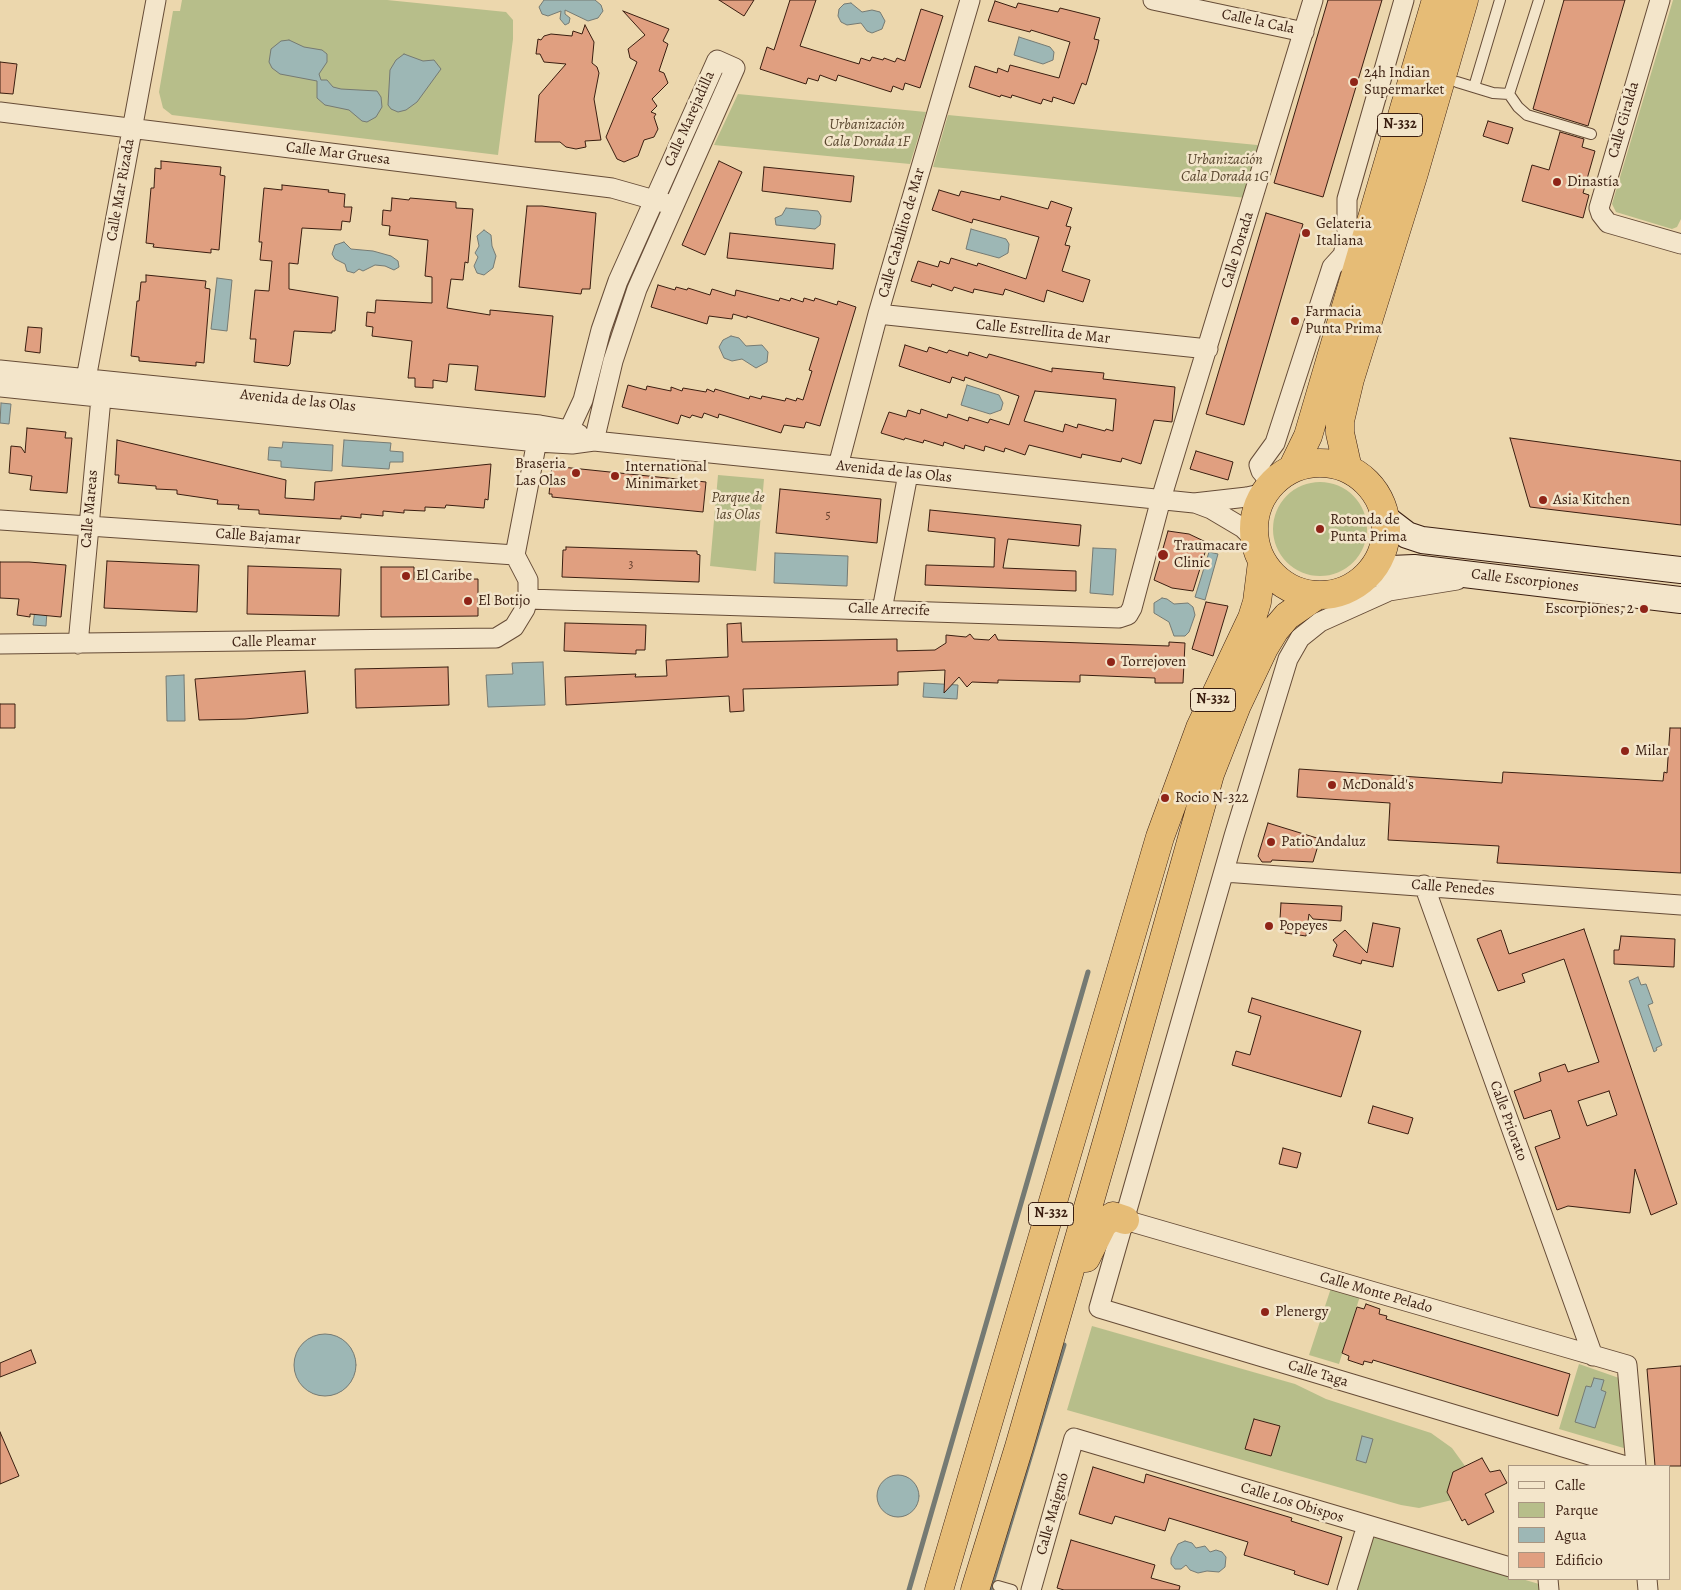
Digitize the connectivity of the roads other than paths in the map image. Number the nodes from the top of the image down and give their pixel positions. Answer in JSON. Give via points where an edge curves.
{"nodes":[{"id":1,"x":156,"y":0,"type":"edge"},
{"id":2,"x":970,"y":0,"type":"edge"},
{"id":3,"x":1153,"y":0,"type":"edge"},
{"id":4,"x":1313,"y":0,"type":"edge"},
{"id":5,"x":1404,"y":0,"type":"edge"},
{"id":6,"x":1436,"y":0,"type":"edge"},
{"id":7,"x":1464,"y":0,"type":"edge"},
{"id":8,"x":1482,"y":0,"type":"edge"},
{"id":9,"x":1500,"y":0,"type":"edge"},
{"id":10,"x":1539,"y":0,"type":"edge"},
{"id":11,"x":1660,"y":0,"type":"edge"},
{"id":12,"x":1304,"y":32,"type":"junction"},
{"id":13,"x":1465,"y":85,"type":"junction"},
{"id":14,"x":1509,"y":94,"type":"junction"},
{"id":15,"x":0,"y":112,"type":"edge"},
{"id":16,"x":133,"y":128,"type":"junction"},
{"id":17,"x":1590,"y":134,"type":"dead end"},
{"id":18,"x":1414,"y":173,"type":"junction"},
{"id":19,"x":654,"y":199,"type":"junction"},
{"id":20,"x":673,"y":206,"type":"junction"},
{"id":21,"x":1681,"y":244,"type":"edge"},
{"id":22,"x":878,"y":314,"type":"junction"},
{"id":23,"x":1208,"y":349,"type":"junction"},
{"id":24,"x":0,"y":370,"type":"edge"},
{"id":25,"x":86,"y":379,"type":"junction"},
{"id":26,"x":0,"y":387,"type":"edge"},
{"id":27,"x":101,"y":398,"type":"junction"},
{"id":28,"x":569,"y":430,"type":"junction"},
{"id":29,"x":538,"y":434,"type":"junction"},
{"id":30,"x":594,"y":441,"type":"junction"},
{"id":31,"x":838,"y":466,"type":"junction"},
{"id":32,"x":1348,"y":469,"type":"junction"},
{"id":33,"x":908,"y":474,"type":"junction"},
{"id":34,"x":1276,"y":482,"type":"junction"},
{"id":35,"x":1161,"y":499,"type":"junction"},
{"id":36,"x":1194,"y":502,"type":"junction"},
{"id":37,"x":1386,"y":519,"type":"junction"},
{"id":38,"x":0,"y":520,"type":"edge"},
{"id":39,"x":89,"y":526,"type":"junction"},
{"id":40,"x":1258,"y":550,"type":"junction"},
{"id":41,"x":516,"y":555,"type":"junction"},
{"id":42,"x":1681,"y":570,"type":"edge"},
{"id":43,"x":1369,"y":575,"type":"junction"},
{"id":44,"x":1488,"y":576,"type":"junction"},
{"id":45,"x":1316,"y":596,"type":"junction"},
{"id":46,"x":528,"y":599,"type":"junction"},
{"id":47,"x":1681,"y":600,"type":"edge"},
{"id":48,"x":882,"y":610,"type":"junction"},
{"id":49,"x":0,"y":644,"type":"edge"},
{"id":50,"x":78,"y":644,"type":"junction"},
{"id":51,"x":1224,"y":872,"type":"junction"},
{"id":52,"x":1424,"y":885,"type":"junction"},
{"id":53,"x":1681,"y":905,"type":"edge"},
{"id":54,"x":1125,"y":1220,"type":"junction"},
{"id":55,"x":1050,"y":1334,"type":"junction"},
{"id":56,"x":1593,"y":1356,"type":"junction"},
{"id":57,"x":1074,"y":1438,"type":"joint"},
{"id":58,"x":1623,"y":1465,"type":"edge"},
{"id":59,"x":1636,"y":1465,"type":"edge"},
{"id":60,"x":1367,"y":1525,"type":"junction"},
{"id":61,"x":1508,"y":1566,"type":"edge"},
{"id":62,"x":986,"y":1588,"type":"edge"},
{"id":63,"x":939,"y":1590,"type":"edge"},
{"id":64,"x":1012,"y":1590,"type":"edge"},
{"id":65,"x":1031,"y":1590,"type":"edge"},
{"id":66,"x":1347,"y":1590,"type":"edge"}],
"edges":[{"from":1,"to":16,"type":"street","name":"Calle Mar Rizada"},
{"from":2,"to":22,"type":"street","name":"Calle Caballito de Mar"},
{"from":3,"to":12,"type":"street","name":"Calle la Cala"},
{"from":4,"to":12,"type":"street","name":"Calle Dorada"},
{"from":5,"to":34,"type":"street","via":[[1347,199],[1347,238],[1343,255],[1332,267],[1275,443],[1259,465],[1261,471]]},
{"from":6,"to":34,"type":"highway","number":"N-332","via":[[1308,436]]},
{"from":7,"to":18,"type":"highway","number":"N-332"},
{"from":8,"to":13,"type":"highway"},
{"from":9,"to":13,"type":"lane"},
{"from":10,"to":14,"type":"lane"},
{"from":11,"to":21,"type":"street","name":"Calle Giralda","via":[[1599,208],[1608,223]]},
{"from":12,"to":23,"type":"street","name":"Calle Dorada"},
{"from":13,"to":14,"type":"lane"},
{"from":13,"to":18,"type":"highway","via":[[1443,129]]},
{"from":14,"to":17,"type":"lane","via":[[1527,115]]},
{"from":15,"to":16,"type":"street","name":"Calle Mar Gruesa"},
{"from":16,"to":19,"type":"street","name":"Calle Mar Gruesa","via":[[612,188]]},
{"from":16,"to":25,"type":"street","name":"Calle Mar Rizada"},
{"from":18,"to":32,"type":"highway","number":"N-332","via":[[1340,421]]},
{"from":19,"to":20,"type":"street","name":"Calle Mar Gruesa"},
{"from":19,"to":20,"type":"street","name":"Calle Marejadilla","via":[[717,60],[735,68]]},
{"from":19,"to":28,"type":"street","name":"Calle Marejadilla","via":[[618,281],[583,400]]},
{"from":20,"to":30,"type":"street","name":"Calle Marejadilla","via":[[625,320]]},
{"from":22,"to":23,"type":"street","name":"Calle Estrellita de Mar"},
{"from":22,"to":31,"type":"street","name":"Calle Caballito de Mar"},
{"from":23,"to":35,"type":"street","name":"Calle Dorada"},
{"from":24,"to":25,"type":"street","name":"Avenida de las Olas"},
{"from":25,"to":27,"type":"street"},
{"from":25,"to":29,"type":"street","name":"Avenida de las Olas"},
{"from":26,"to":27,"type":"street","name":"Avenida de las Olas"},
{"from":27,"to":29,"type":"street","name":"Avenida de las Olas"},
{"from":27,"to":39,"type":"street","name":"Calle Mareas"},
{"from":28,"to":29,"type":"street","name":"Avenida de las Olas"},
{"from":28,"to":30,"type":"street","name":"Avenida de las Olas"},
{"from":29,"to":30,"type":"street","name":"Avenida de las Olas","via":[[572,444]]},
{"from":29,"to":41,"type":"street"},
{"from":30,"to":31,"type":"street","name":"Avenida de las Olas"},
{"from":31,"to":33,"type":"street","name":"Avenida de las Olas"},
{"from":32,"to":34,"type":"highway","number":"N-332","via":[[1320,463]]},
{"from":32,"to":37,"type":"highway","number":"N-332","via":[[1376,493]]},
{"from":33,"to":35,"type":"street","name":"Avenida de las Olas"},
{"from":33,"to":48,"type":"street"},
{"from":34,"to":36,"type":"street","name":"Avenida de las Olas","via":[[1247,497]]},
{"from":34,"to":40,"type":"highway","number":"N-332","via":[[1258,507],[1254,522]]},
{"from":35,"to":36,"type":"street","name":"Avenida de las Olas"},
{"from":35,"to":48,"type":"street","name":"Calle Arrecife","via":[[1132,608],[1124,617]]},
{"from":36,"to":40,"type":"street","name":"Avenida de las Olas","via":[[1211,508],[1243,528]]},
{"from":37,"to":42,"type":"street","name":"Calle Escorpiones","via":[[1407,535],[1422,540]]},
{"from":37,"to":43,"type":"highway","number":"N-332","via":[[1384,549]]},
{"from":38,"to":39,"type":"street","name":"Calle Bajamar"},
{"from":39,"to":41,"type":"street","name":"Calle Bajamar"},
{"from":39,"to":50,"type":"street","name":"Calle Mareas"},
{"from":40,"to":45,"type":"highway","number":"N-332","via":[[1270,573],[1285,585]]},
{"from":40,"to":63,"type":"highway","number":"N-332","via":[[1257,602],[1200,728],[1160,837]]},
{"from":41,"to":46,"type":"street","via":[[528,580]]},
{"from":43,"to":44,"type":"street","name":"Calle Escorpiones","via":[[1391,569],[1414,568]]},
{"from":43,"to":45,"type":"highway","number":"N-332","via":[[1345,591]]},
{"from":44,"to":47,"type":"street","name":"Calle Escorpiones"},
{"from":44,"to":51,"type":"street","via":[[1389,591],[1320,622],[1300,638],[1288,658]]},
{"from":45,"to":55,"type":"highway","number":"N-332","via":[[1287,616],[1264,648],[1236,705],[1210,774]]},
{"from":46,"to":48,"type":"street","name":"Calle Arrecife"},
{"from":46,"to":50,"type":"street","name":"Calle Pleamar","via":[[514,627],[496,638]]},
{"from":49,"to":50,"type":"street","name":"Calle Pleamar"},
{"from":51,"to":52,"type":"street","name":"Calle Penedes"},
{"from":51,"to":54,"type":"street"},
{"from":52,"to":53,"type":"street","name":"Calle Penedes"},
{"from":52,"to":56,"type":"street","name":"Calle Priorato"},
{"from":54,"to":55,"type":"highway","via":[[1112,1216],[1103,1224]]},
{"from":54,"to":56,"type":"street","name":"Calle Monte Pelado"},
{"from":54,"to":58,"type":"street","name":"Calle Taga","via":[[1099,1308]]},
{"from":55,"to":62,"type":"highway","number":"N-332"},
{"from":56,"to":59,"type":"street","name":"Calle Monte Pelado","via":[[1627,1365]]},
{"from":57,"to":60,"type":"street","name":"Calle Los Obispos"},
{"from":57,"to":65,"type":"street","name":"Calle Maigmó"},
{"from":60,"to":61,"type":"street","name":"Calle Los Obispos"},
{"from":60,"to":66,"type":"street"},
{"from":62,"to":64,"type":"lane"}]}
